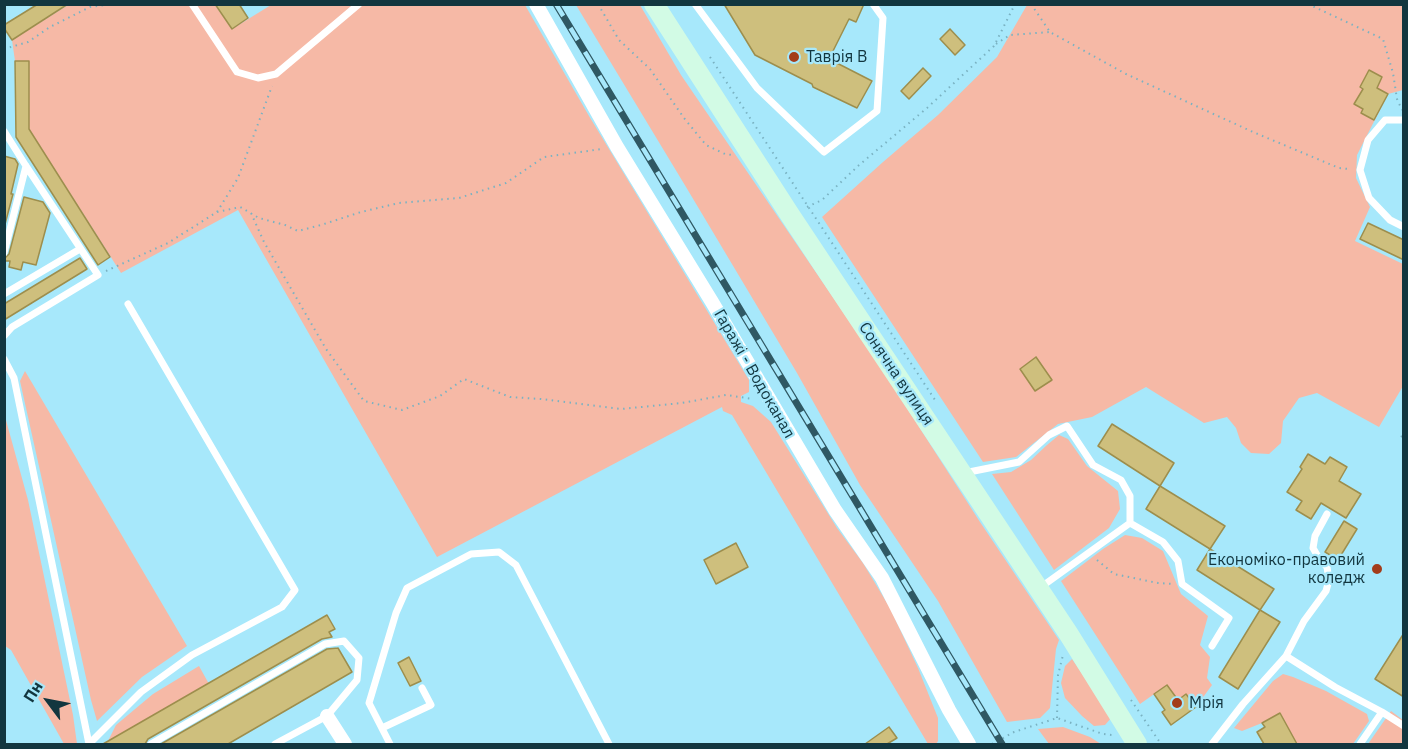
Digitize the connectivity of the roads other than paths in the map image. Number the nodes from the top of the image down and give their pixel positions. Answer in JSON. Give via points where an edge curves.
{"nodes":[{"id":1,"x":192,"y":4,"type":"edge"},
{"id":2,"x":359,"y":4,"type":"edge"},
{"id":3,"x":536,"y":4,"type":"edge"},
{"id":4,"x":654,"y":4,"type":"edge"},
{"id":5,"x":695,"y":4,"type":"edge"},
{"id":6,"x":873,"y":4,"type":"edge"},
{"id":7,"x":1404,"y":120,"type":"edge"},
{"id":8,"x":4,"y":132,"type":"edge"},
{"id":9,"x":26,"y":166,"type":"junction"},
{"id":10,"x":1404,"y":226,"type":"edge"},
{"id":11,"x":80,"y":249,"type":"junction"},
{"id":12,"x":4,"y":253,"type":"edge"},
{"id":13,"x":4,"y":294,"type":"edge"},
{"id":14,"x":128,"y":304,"type":"dead end"},
{"id":15,"x":4,"y":336,"type":"edge"},
{"id":16,"x":4,"y":359,"type":"edge"},
{"id":17,"x":962,"y":473,"type":"junction"},
{"id":18,"x":1327,"y":514,"type":"dead end"},
{"id":19,"x":1130,"y":523,"type":"junction"},
{"id":20,"x":1039,"y":588,"type":"junction"},
{"id":21,"x":1212,"y":646,"type":"dead end"},
{"id":22,"x":1286,"y":656,"type":"junction"},
{"id":23,"x":423,"y":688,"type":"dead end"},
{"id":24,"x":1382,"y":712,"type":"junction"},
{"id":25,"x":327,"y":716,"type":"junction"},
{"id":26,"x":1404,"y":726,"type":"edge"},
{"id":27,"x":382,"y":728,"type":"junction"},
{"id":28,"x":1135,"y":741,"type":"edge"},
{"id":29,"x":89,"y":744,"type":"edge"},
{"id":30,"x":151,"y":744,"type":"edge"},
{"id":31,"x":275,"y":744,"type":"edge"},
{"id":32,"x":345,"y":744,"type":"edge"},
{"id":33,"x":390,"y":744,"type":"edge"},
{"id":34,"x":609,"y":744,"type":"edge"},
{"id":35,"x":969,"y":744,"type":"edge"},
{"id":36,"x":1212,"y":744,"type":"edge"},
{"id":37,"x":1360,"y":744,"type":"edge"}],
"edges":[{"from":1,"to":2,"type":"lane","via":[[237,72],[258,78],[276,74]]},
{"from":3,"to":35,"type":"street","name":"Гаражі - Водоканал","via":[[617,147],[835,510],[882,578]]},
{"from":4,"to":17,"type":"street","name":"Сонячна вулиця"},
{"from":5,"to":6,"type":"lane","via":[[757,88],[824,152],[877,111],[883,18]]},
{"from":7,"to":10,"type":"lane","via":[[1386,120],[1368,140],[1360,170],[1370,198],[1390,220]]},
{"from":8,"to":9,"type":"lane"},
{"from":9,"to":11,"type":"lane"},
{"from":9,"to":12,"type":"lane"},
{"from":11,"to":13,"type":"lane"},
{"from":11,"to":15,"type":"lane","via":[[98,275],[12,327]]},
{"from":14,"to":29,"type":"lane","via":[[296,590],[282,607],[192,655],[141,692]]},
{"from":16,"to":29,"type":"lane","via":[[14,378]]},
{"from":17,"to":19,"type":"lane","via":[[1019,462],[1049,435],[1067,426],[1093,465],[1121,480],[1130,496]]},
{"from":17,"to":20,"type":"street","name":"Сонячна вулиця"},
{"from":18,"to":22,"type":"lane","via":[[1313,548],[1327,567],[1326,591],[1304,621]]},
{"from":19,"to":20,"type":"lane"},
{"from":19,"to":21,"type":"lane","via":[[1163,542],[1178,561],[1182,584],[1228,618]]},
{"from":20,"to":28,"type":"street","name":"Сонячна вулиця"},
{"from":22,"to":24,"type":"lane"},
{"from":22,"to":36,"type":"lane"},
{"from":23,"to":27,"type":"lane","via":[[431,705]]},
{"from":24,"to":26,"type":"lane"},
{"from":24,"to":37,"type":"lane"},
{"from":25,"to":30,"type":"lane","via":[[357,680],[359,658],[344,641],[325,644]]},
{"from":25,"to":31,"type":"lane"},
{"from":25,"to":32,"type":"street"},
{"from":27,"to":33,"type":"lane"},
{"from":27,"to":34,"type":"lane","via":[[369,703],[407,588],[471,554],[499,552],[516,565]]}]}
